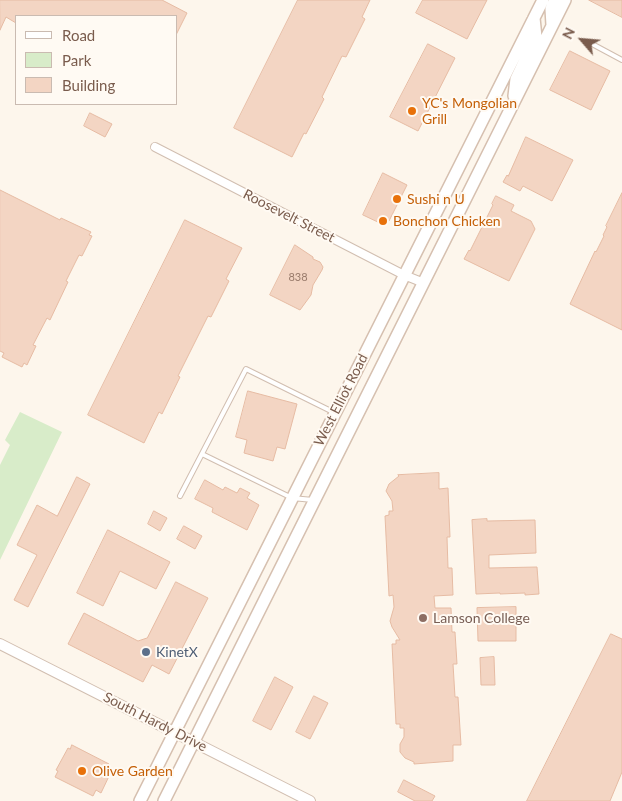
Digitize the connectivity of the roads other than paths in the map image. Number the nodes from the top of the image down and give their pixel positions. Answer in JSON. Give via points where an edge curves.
{"nodes":[{"id":1,"x":543,"y":0,"type":"edge"},
{"id":2,"x":555,"y":0,"type":"edge"},
{"id":3,"x":565,"y":0,"type":"edge"},
{"id":4,"x":534,"y":18,"type":"junction"},
{"id":5,"x":552,"y":26,"type":"junction"},
{"id":6,"x":594,"y":45,"type":"dead end"},
{"id":7,"x":622,"y":60,"type":"edge"},
{"id":8,"x":514,"y":103,"type":"junction"},
{"id":9,"x":155,"y":147,"type":"dead end"},
{"id":10,"x":404,"y":275,"type":"junction"},
{"id":11,"x":424,"y":283,"type":"junction"},
{"id":12,"x":335,"y":413,"type":"junction"},
{"id":13,"x":202,"y":454,"type":"junction"},
{"id":14,"x":180,"y":496,"type":"dead end"},
{"id":15,"x":292,"y":498,"type":"junction"},
{"id":16,"x":315,"y":500,"type":"junction"},
{"id":17,"x":0,"y":644,"type":"edge"},
{"id":18,"x":174,"y":733,"type":"junction"},
{"id":19,"x":193,"y":742,"type":"junction"},
{"id":20,"x":294,"y":797,"type":"edge"},
{"id":21,"x":140,"y":801,"type":"edge"},
{"id":22,"x":164,"y":801,"type":"edge"},
{"id":23,"x":310,"y":801,"type":"edge"}],
"edges":[{"from":1,"to":4,"type":"main road","name":"West Elliot Road"},
{"from":2,"to":5,"type":"main road","via":[[551,9]]},
{"from":3,"to":5,"type":"main road","name":"West Elliot Road"},
{"from":4,"to":8,"type":"main road","via":[[536,37],[516,79]]},
{"from":4,"to":10,"type":"main road","name":"West Elliot Road"},
{"from":5,"to":8,"type":"main road","name":"West Elliot Road"},
{"from":6,"to":7,"type":"lane"},
{"from":8,"to":11,"type":"main road","name":"West Elliot Road"},
{"from":9,"to":10,"type":"street","name":"Roosevelt Street"},
{"from":10,"to":11,"type":"street","name":"Roosevelt Street"},
{"from":10,"to":12,"type":"main road","name":"West Elliot Road"},
{"from":11,"to":16,"type":"main road","name":"West Elliot Road"},
{"from":12,"to":13,"type":"lane","via":[[246,369]]},
{"from":12,"to":15,"type":"main road","name":"West Elliot Road"},
{"from":13,"to":14,"type":"lane"},
{"from":13,"to":15,"type":"lane"},
{"from":15,"to":16,"type":"lane"},
{"from":15,"to":18,"type":"main road","name":"West Elliot Road"},
{"from":16,"to":19,"type":"main road","name":"West Elliot Road"},
{"from":17,"to":18,"type":"street","name":"South Hardy Drive"},
{"from":18,"to":19,"type":"street","name":"South Hardy Drive"},
{"from":18,"to":21,"type":"main road","name":"West Elliot Road"},
{"from":19,"to":20,"type":"street","name":"South Hardy Drive"},
{"from":19,"to":22,"type":"main road","name":"West Elliot Road"},
{"from":20,"to":23,"type":"street","name":"South Hardy Drive"}]}
